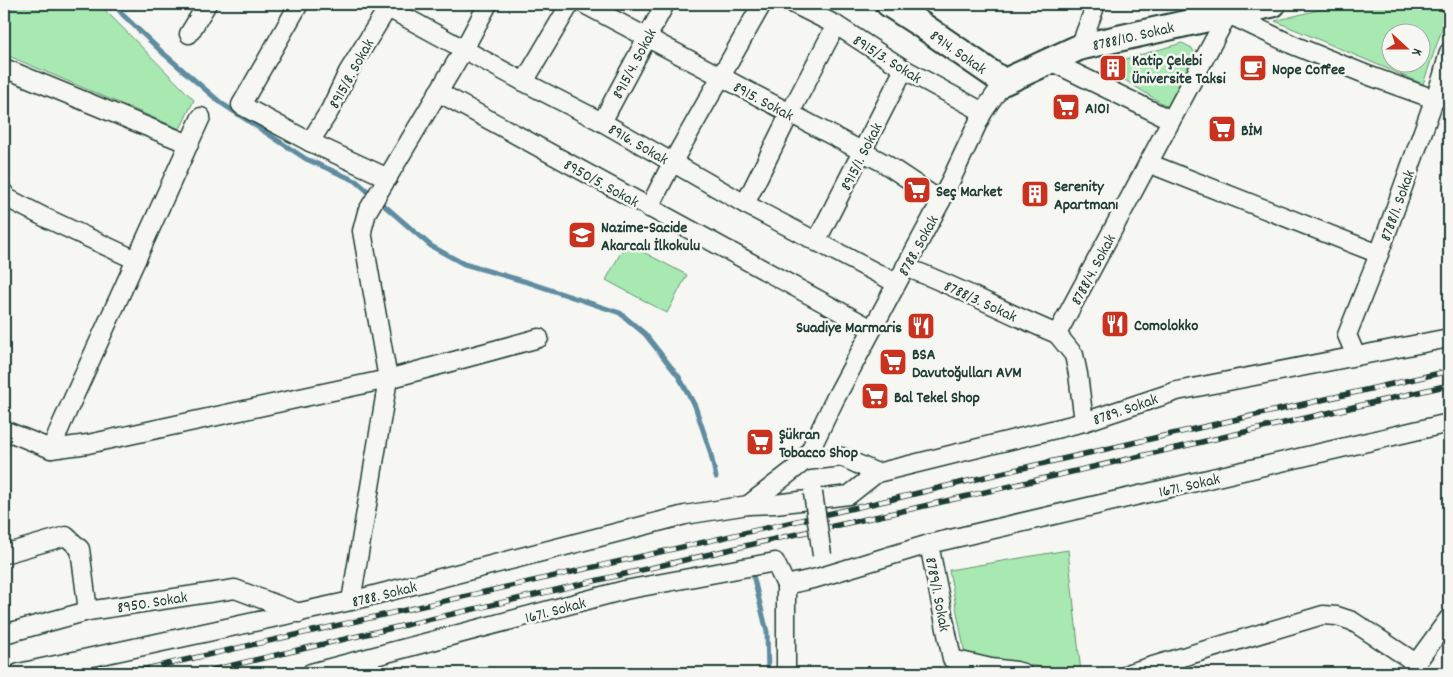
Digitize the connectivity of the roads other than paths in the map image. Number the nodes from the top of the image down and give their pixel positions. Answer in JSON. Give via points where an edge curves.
{"nodes":[{"id":1,"x":207,"y":4,"type":"edge"},
{"id":2,"x":299,"y":4,"type":"edge"},
{"id":3,"x":488,"y":4,"type":"edge"},
{"id":4,"x":570,"y":4,"type":"edge"},
{"id":5,"x":584,"y":4,"type":"edge"},
{"id":6,"x":665,"y":4,"type":"edge"},
{"id":7,"x":762,"y":4,"type":"edge"},
{"id":8,"x":794,"y":4,"type":"edge"},
{"id":9,"x":889,"y":4,"type":"edge"},
{"id":10,"x":1096,"y":4,"type":"edge"},
{"id":11,"x":1273,"y":4,"type":"edge"},
{"id":12,"x":386,"y":5,"type":"edge"},
{"id":13,"x":1228,"y":14,"type":"junction"},
{"id":14,"x":836,"y":26,"type":"junction"},
{"id":15,"x":189,"y":34,"type":"dead end"},
{"id":16,"x":647,"y":37,"type":"junction"},
{"id":17,"x":1080,"y":47,"type":"junction"},
{"id":18,"x":464,"y":49,"type":"junction"},
{"id":19,"x":1449,"y":52,"type":"edge"},
{"id":20,"x":1050,"y":60,"type":"junction"},
{"id":21,"x":4,"y":68,"type":"edge"},
{"id":22,"x":904,"y":69,"type":"junction"},
{"id":23,"x":721,"y":76,"type":"junction"},
{"id":24,"x":524,"y":82,"type":"junction"},
{"id":25,"x":1004,"y":82,"type":"junction"},
{"id":26,"x":438,"y":92,"type":"junction"},
{"id":27,"x":1442,"y":97,"type":"edge"},
{"id":28,"x":983,"y":112,"type":"junction"},
{"id":29,"x":790,"y":113,"type":"junction"},
{"id":30,"x":201,"y":117,"type":"dead end"},
{"id":31,"x":1171,"y":120,"type":"junction"},
{"id":32,"x":602,"y":122,"type":"junction"},
{"id":33,"x":310,"y":142,"type":"junction"},
{"id":34,"x":189,"y":144,"type":"junction"},
{"id":35,"x":863,"y":152,"type":"junction"},
{"id":36,"x":672,"y":163,"type":"junction"},
{"id":37,"x":1148,"y":164,"type":"junction"},
{"id":38,"x":388,"y":178,"type":"junction"},
{"id":39,"x":4,"y":194,"type":"edge"},
{"id":40,"x":941,"y":201,"type":"junction"},
{"id":41,"x":745,"y":204,"type":"junction"},
{"id":42,"x":649,"y":208,"type":"junction"},
{"id":43,"x":816,"y":242,"type":"junction"},
{"id":44,"x":1378,"y":254,"type":"junction"},
{"id":45,"x":136,"y":260,"type":"junction"},
{"id":46,"x":905,"y":267,"type":"junction"},
{"id":47,"x":896,"y":283,"type":"junction"},
{"id":48,"x":872,"y":329,"type":"junction"},
{"id":49,"x":1057,"y":334,"type":"junction"},
{"id":50,"x":539,"y":338,"type":"dead end"},
{"id":51,"x":1449,"y":338,"type":"edge"},
{"id":52,"x":1356,"y":356,"type":"junction"},
{"id":53,"x":388,"y":379,"type":"junction"},
{"id":54,"x":1084,"y":422,"type":"junction"},
{"id":55,"x":1449,"y":423,"type":"edge"},
{"id":56,"x":4,"y":430,"type":"edge"},
{"id":57,"x":51,"y":449,"type":"junction"},
{"id":58,"x":805,"y":461,"type":"junction"},
{"id":59,"x":877,"y":473,"type":"junction"},
{"id":60,"x":813,"y":493,"type":"dead end"},
{"id":61,"x":748,"y":505,"type":"junction"},
{"id":62,"x":928,"y":544,"type":"junction"},
{"id":63,"x":4,"y":554,"type":"edge"},
{"id":64,"x":822,"y":555,"type":"dead end"},
{"id":65,"x":786,"y":585,"type":"junction"},
{"id":66,"x":351,"y":601,"type":"junction"},
{"id":67,"x":88,"y":611,"type":"junction"},
{"id":68,"x":299,"y":613,"type":"junction"},
{"id":69,"x":1449,"y":618,"type":"edge"},
{"id":70,"x":4,"y":634,"type":"edge"},
{"id":71,"x":1412,"y":668,"type":"edge"},
{"id":72,"x":4,"y":671,"type":"edge"},
{"id":73,"x":990,"y":671,"type":"edge"},
{"id":74,"x":7,"y":673,"type":"edge"},
{"id":75,"x":19,"y":673,"type":"edge"},
{"id":76,"x":311,"y":673,"type":"edge"},
{"id":77,"x":786,"y":673,"type":"edge"},
{"id":78,"x":1023,"y":673,"type":"edge"},
{"id":79,"x":1129,"y":673,"type":"edge"}],
"edges":[{"from":1,"to":15,"type":"street"},
{"from":2,"to":33,"type":"street","via":[[241,106]]},
{"from":3,"to":18,"type":"street"},
{"from":4,"to":24,"type":"street"},
{"from":5,"to":16,"type":"street","name":"8915. Sokak"},
{"from":6,"to":16,"type":"street","name":"8915/4. Sokak"},
{"from":7,"to":23,"type":"street"},
{"from":8,"to":14,"type":"street","name":"8915/3. Sokak"},
{"from":9,"to":25,"type":"street","name":"8914. Sokak"},
{"from":10,"to":17,"type":"street"},
{"from":11,"to":13,"type":"street","name":"8788/10. Sokak"},
{"from":12,"to":18,"type":"street","name":"8916. Sokak"},
{"from":12,"to":33,"type":"street","name":"8915/8. Sokak"},
{"from":13,"to":17,"type":"street","name":"8788/10. Sokak"},
{"from":13,"to":27,"type":"street","via":[[1370,76]]},
{"from":13,"to":31,"type":"street","name":"8788/4. Sokak"},
{"from":14,"to":22,"type":"street","name":"8915/3. Sokak"},
{"from":14,"to":29,"type":"street"},
{"from":16,"to":23,"type":"street","name":"8915. Sokak"},
{"from":16,"to":32,"type":"street","name":"8915/4. Sokak"},
{"from":17,"to":20,"type":"street","name":"8788. Sokak"},
{"from":18,"to":24,"type":"street","name":"8916. Sokak"},
{"from":18,"to":26,"type":"street"},
{"from":19,"to":27,"type":"street","name":"8788/1. Sokak"},
{"from":20,"to":25,"type":"street","name":"8788. Sokak"},
{"from":20,"to":31,"type":"street"},
{"from":21,"to":34,"type":"street"},
{"from":22,"to":28,"type":"street","name":"8915/3. Sokak"},
{"from":22,"to":35,"type":"street","name":"8915/1. Sokak"},
{"from":23,"to":29,"type":"street","name":"8915. Sokak"},
{"from":23,"to":36,"type":"street"},
{"from":24,"to":32,"type":"street","name":"8916. Sokak"},
{"from":25,"to":28,"type":"street","name":"8788. Sokak"},
{"from":26,"to":38,"type":"street"},
{"from":26,"to":42,"type":"street","name":"8950/5. Sokak"},
{"from":27,"to":44,"type":"street","name":"8788/1. Sokak"},
{"from":28,"to":40,"type":"street","name":"8788. Sokak"},
{"from":29,"to":35,"type":"street","name":"8915. Sokak"},
{"from":29,"to":41,"type":"street"},
{"from":30,"to":34,"type":"street"},
{"from":31,"to":37,"type":"street","name":"8788/4. Sokak"},
{"from":32,"to":36,"type":"street","name":"8916. Sokak"},
{"from":33,"to":38,"type":"street"},
{"from":34,"to":45,"type":"street"},
{"from":35,"to":40,"type":"street","name":"8915. Sokak"},
{"from":35,"to":43,"type":"street","name":"8915/1. Sokak"},
{"from":36,"to":41,"type":"street","name":"8916. Sokak"},
{"from":36,"to":42,"type":"street"},
{"from":37,"to":44,"type":"street"},
{"from":37,"to":49,"type":"street","name":"8788/4. Sokak"},
{"from":38,"to":53,"type":"street","via":[[367,212],[362,231]]},
{"from":39,"to":45,"type":"street","via":[[46,218]]},
{"from":40,"to":46,"type":"street","name":"8788. Sokak"},
{"from":41,"to":43,"type":"street","name":"8916. Sokak"},
{"from":42,"to":48,"type":"street","name":"8950/5. Sokak"},
{"from":43,"to":47,"type":"street","name":"8916. Sokak"},
{"from":44,"to":52,"type":"street","name":"8788/1. Sokak","via":[[1347,335]]},
{"from":45,"to":57,"type":"street"},
{"from":46,"to":47,"type":"street","name":"8788. Sokak"},
{"from":46,"to":49,"type":"street","name":"8788/3. Sokak"},
{"from":47,"to":48,"type":"street","name":"8788. Sokak"},
{"from":48,"to":58,"type":"street","name":"8788. Sokak"},
{"from":49,"to":54,"type":"street","via":[[1074,355]]},
{"from":50,"to":53,"type":"street"},
{"from":51,"to":52,"type":"street","name":"8789. Sokak"},
{"from":52,"to":54,"type":"street","name":"8789. Sokak","via":[[1177,391]]},
{"from":53,"to":57,"type":"street","via":[[88,444]]},
{"from":53,"to":66,"type":"street"},
{"from":54,"to":59,"type":"street","name":"8789. Sokak"},
{"from":55,"to":62,"type":"street","name":"1671. Sokak"},
{"from":56,"to":57,"type":"street"},
{"from":58,"to":59,"type":"street","via":[[842,457]]},
{"from":58,"to":61,"type":"street","name":"8788. Sokak"},
{"from":59,"to":61,"type":"street","name":"8788. Sokak","via":[[849,494]]},
{"from":60,"to":64,"type":"street","bridge":true},
{"from":61,"to":66,"type":"street","name":"8788. Sokak","via":[[685,515]]},
{"from":62,"to":65,"type":"street","name":"8789/1. Sokak"},
{"from":62,"to":73,"type":"street","name":"8789/1. Sokak","via":[[952,659]]},
{"from":63,"to":67,"type":"street","via":[[66,536],[80,549]]},
{"from":65,"to":76,"type":"street","name":"1671. Sokak","via":[[775,562],[625,590]]},
{"from":65,"to":77,"type":"street"},
{"from":66,"to":68,"type":"street","name":"8788. Sokak"},
{"from":67,"to":68,"type":"street","name":"8950. Sokak","via":[[235,589]]},
{"from":67,"to":70,"type":"street","name":"8950. Sokak"},
{"from":68,"to":75,"type":"street","name":"8788. Sokak"},
{"from":69,"to":71,"type":"street"},
{"from":71,"to":79,"type":"street","via":[[1352,621],[1323,615]]},
{"from":72,"to":74,"type":"street"},
{"from":73,"to":78,"type":"street","name":"8789/1. Sokak"}]}
